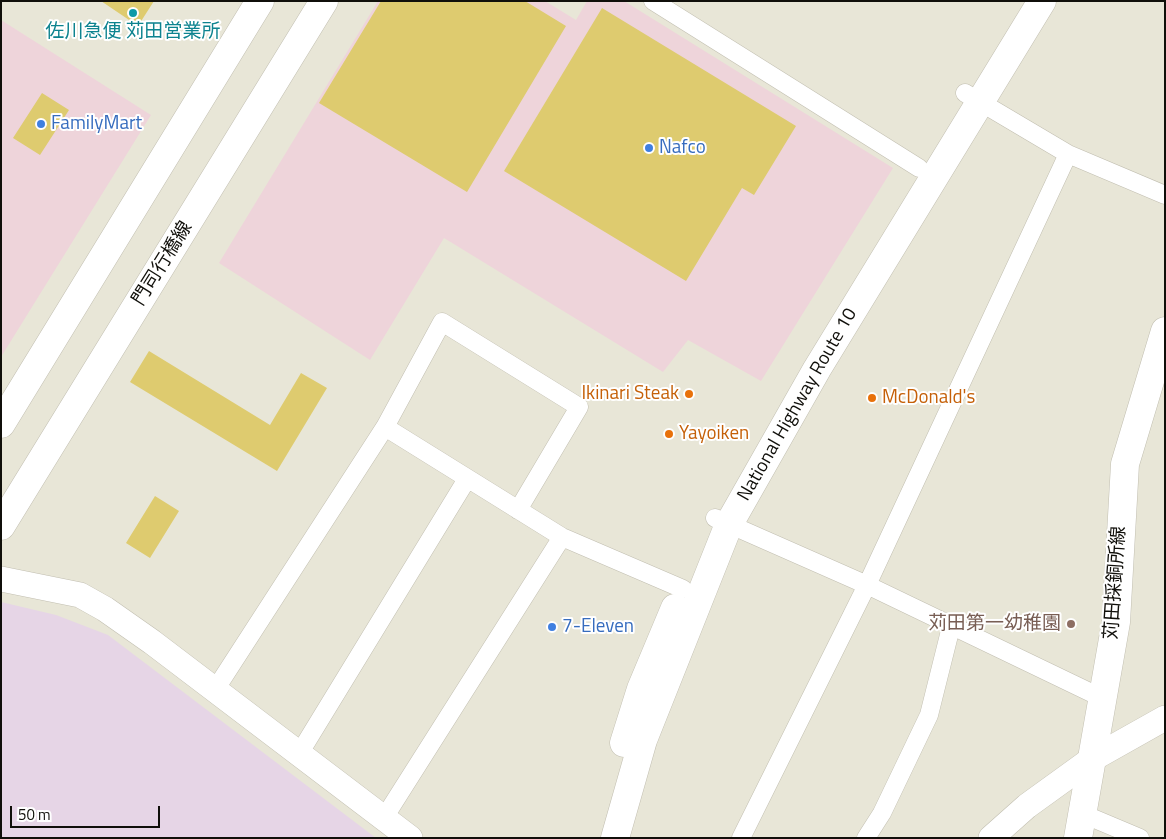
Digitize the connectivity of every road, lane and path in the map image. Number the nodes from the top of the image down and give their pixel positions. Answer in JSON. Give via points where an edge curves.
{"nodes":[{"id":1,"x":260,"y":1,"type":"edge"},
{"id":2,"x":324,"y":1,"type":"edge"},
{"id":3,"x":653,"y":1,"type":"edge"},
{"id":4,"x":1021,"y":1,"type":"edge"},
{"id":5,"x":1042,"y":1,"type":"edge"},
{"id":6,"x":973,"y":98,"type":"junction"},
{"id":7,"x":1068,"y":154,"type":"junction"},
{"id":8,"x":919,"y":168,"type":"junction"},
{"id":9,"x":1165,"y":195,"type":"edge"},
{"id":10,"x":1165,"y":332,"type":"edge"},
{"id":11,"x":1,"y":424,"type":"edge"},
{"id":12,"x":384,"y":427,"type":"junction"},
{"id":13,"x":467,"y":479,"type":"junction"},
{"id":14,"x":518,"y":510,"type":"junction"},
{"id":15,"x":722,"y":521,"type":"junction"},
{"id":16,"x":1,"y":526,"type":"edge"},
{"id":17,"x":562,"y":537,"type":"junction"},
{"id":18,"x":1,"y":579,"type":"edge"},
{"id":19,"x":867,"y":585,"type":"junction"},
{"id":20,"x":683,"y":589,"type":"junction"},
{"id":21,"x":951,"y":627,"type":"junction"},
{"id":22,"x":215,"y":690,"type":"junction"},
{"id":23,"x":1102,"y":698,"type":"junction"},
{"id":24,"x":1165,"y":718,"type":"edge"},
{"id":25,"x":299,"y":754,"type":"junction"},
{"id":26,"x":1092,"y":760,"type":"junction"},
{"id":27,"x":384,"y":818,"type":"junction"},
{"id":28,"x":1080,"y":826,"type":"edge"},
{"id":29,"x":410,"y":838,"type":"edge"},
{"id":30,"x":596,"y":838,"type":"edge"},
{"id":31,"x":615,"y":838,"type":"edge"},
{"id":32,"x":741,"y":838,"type":"edge"},
{"id":33,"x":866,"y":838,"type":"edge"},
{"id":34,"x":991,"y":838,"type":"edge"},
{"id":35,"x":1140,"y":838,"type":"edge"}],
"edges":[{"from":1,"to":11,"type":"main road"},
{"from":2,"to":16,"type":"main road","name":"門司行橋線"},
{"from":3,"to":8,"type":"street"},
{"from":4,"to":6,"type":"main road","name":"National Highway Route 10"},
{"from":5,"to":6,"type":"main road","name":"National Highway Route 10"},
{"from":6,"to":7,"type":"street"},
{"from":6,"to":8,"type":"main road","name":"National Highway Route 10"},
{"from":6,"to":15,"type":"main road","name":"National Highway Route 10","via":[[817,369]]},
{"from":7,"to":9,"type":"street"},
{"from":7,"to":19,"type":"street"},
{"from":8,"to":15,"type":"main road","name":"National Highway Route 10","via":[[809,347]]},
{"from":10,"to":23,"type":"main road","name":"苅田採銅所線","via":[[1125,464],[1116,622]]},
{"from":12,"to":13,"type":"street"},
{"from":12,"to":14,"type":"street","via":[[442,322],[579,406]]},
{"from":12,"to":22,"type":"street"},
{"from":13,"to":14,"type":"street"},
{"from":13,"to":25,"type":"street"},
{"from":14,"to":17,"type":"street"},
{"from":15,"to":19,"type":"street"},
{"from":15,"to":20,"type":"main road","name":"National Highway Route 10"},
{"from":15,"to":31,"type":"main road","name":"National Highway Route 10","via":[[643,740]]},
{"from":17,"to":20,"type":"street"},
{"from":17,"to":27,"type":"street"},
{"from":18,"to":22,"type":"street","via":[[80,596],[105,609]]},
{"from":19,"to":21,"type":"street"},
{"from":19,"to":32,"type":"street"},
{"from":20,"to":30,"type":"main road","name":"National Highway Route 10","via":[[641,689]]},
{"from":21,"to":23,"type":"street"},
{"from":21,"to":33,"type":"street","via":[[929,715],[882,813]]},
{"from":22,"to":25,"type":"street"},
{"from":23,"to":26,"type":"main road","name":"苅田採銅所線"},
{"from":24,"to":26,"type":"street"},
{"from":25,"to":27,"type":"street"},
{"from":26,"to":28,"type":"main road","name":"苅田採銅所線"},
{"from":26,"to":34,"type":"street","via":[[1027,806]]},
{"from":27,"to":29,"type":"street"},
{"from":28,"to":35,"type":"street"}]}
